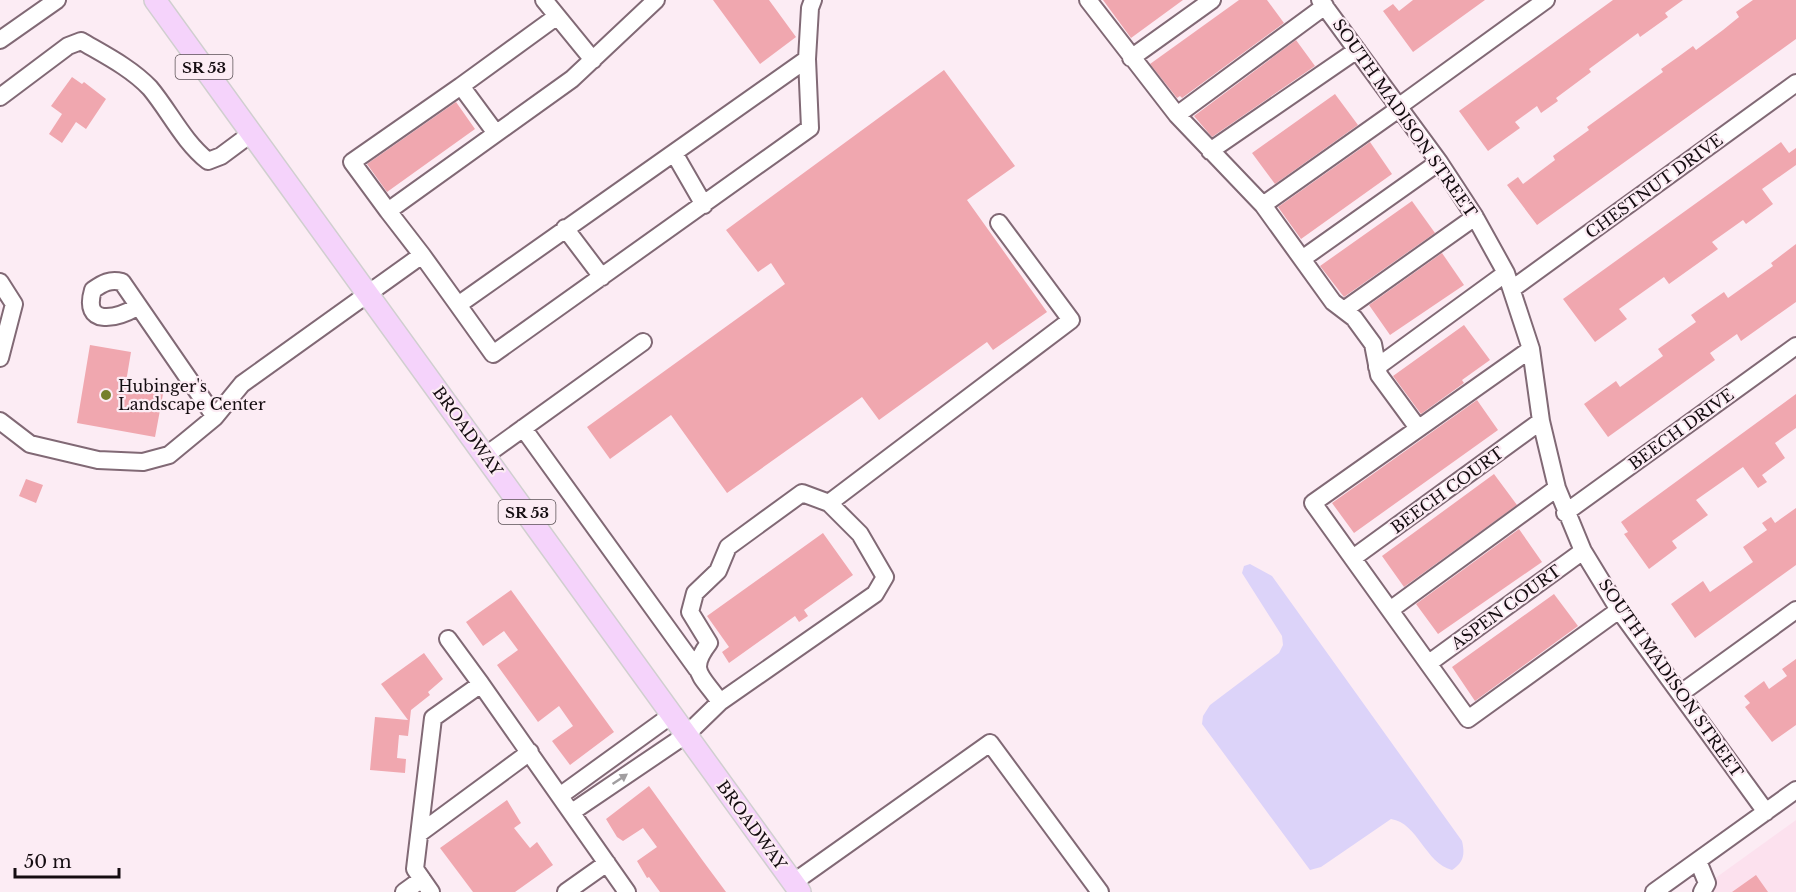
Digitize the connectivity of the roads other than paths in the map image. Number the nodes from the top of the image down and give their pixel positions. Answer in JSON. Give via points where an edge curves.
{"nodes":[{"id":1,"x":57,"y":0,"type":"edge"},
{"id":2,"x":155,"y":0,"type":"edge"},
{"id":3,"x":544,"y":0,"type":"edge"},
{"id":4,"x":656,"y":0,"type":"edge"},
{"id":5,"x":813,"y":0,"type":"edge"},
{"id":6,"x":1212,"y":0,"type":"edge"},
{"id":7,"x":1546,"y":0,"type":"edge"},
{"id":8,"x":1094,"y":2,"type":"edge"},
{"id":9,"x":1322,"y":3,"type":"edge"},
{"id":10,"x":556,"y":17,"type":"junction"},
{"id":11,"x":0,"y":40,"type":"edge"},
{"id":12,"x":1357,"y":50,"type":"junction"},
{"id":13,"x":1131,"y":58,"type":"junction"},
{"id":14,"x":807,"y":59,"type":"junction"},
{"id":15,"x":593,"y":60,"type":"junction"},
{"id":16,"x":1796,"y":83,"type":"edge"},
{"id":17,"x":461,"y":86,"type":"junction"},
{"id":18,"x":0,"y":97,"type":"edge"},
{"id":19,"x":1399,"y":107,"type":"junction"},
{"id":20,"x":1177,"y":115,"type":"junction"},
{"id":21,"x":495,"y":132,"type":"junction"},
{"id":22,"x":252,"y":133,"type":"junction"},
{"id":23,"x":1210,"y":151,"type":"junction"},
{"id":24,"x":674,"y":153,"type":"junction"},
{"id":25,"x":1438,"y":162,"type":"junction"},
{"id":26,"x":704,"y":205,"type":"junction"},
{"id":27,"x":1263,"y":205,"type":"junction"},
{"id":28,"x":388,"y":211,"type":"junction"},
{"id":29,"x":1475,"y":217,"type":"junction"},
{"id":30,"x":999,"y":223,"type":"dead end"},
{"id":31,"x":565,"y":228,"type":"junction"},
{"id":32,"x":422,"y":255,"type":"junction"},
{"id":33,"x":1302,"y":259,"type":"junction"},
{"id":34,"x":1506,"y":273,"type":"junction"},
{"id":35,"x":602,"y":277,"type":"junction"},
{"id":36,"x":0,"y":282,"type":"edge"},
{"id":37,"x":1512,"y":289,"type":"junction"},
{"id":38,"x":370,"y":294,"type":"junction"},
{"id":39,"x":458,"y":305,"type":"junction"},
{"id":40,"x":137,"y":307,"type":"dead end"},
{"id":41,"x":1344,"y":310,"type":"junction"},
{"id":42,"x":643,"y":342,"type":"dead end"},
{"id":43,"x":1796,"y":346,"type":"edge"},
{"id":44,"x":1531,"y":349,"type":"junction"},
{"id":45,"x":0,"y":358,"type":"edge"},
{"id":46,"x":1377,"y":366,"type":"junction"},
{"id":47,"x":215,"y":417,"type":"junction"},
{"id":48,"x":0,"y":421,"type":"edge"},
{"id":49,"x":1541,"y":421,"type":"junction"},
{"id":50,"x":524,"y":428,"type":"junction"},
{"id":51,"x":1418,"y":428,"type":"junction"},
{"id":52,"x":486,"y":455,"type":"junction"},
{"id":53,"x":1557,"y":488,"type":"junction"},
{"id":54,"x":829,"y":502,"type":"junction"},
{"id":55,"x":1565,"y":513,"type":"junction"},
{"id":56,"x":1583,"y":551,"type":"junction"},
{"id":57,"x":1353,"y":558,"type":"junction"},
{"id":58,"x":1390,"y":610,"type":"junction"},
{"id":59,"x":1619,"y":610,"type":"junction"},
{"id":60,"x":1796,"y":610,"type":"edge"},
{"id":61,"x":448,"y":639,"type":"dead end"},
{"id":62,"x":1429,"y":663,"type":"junction"},
{"id":63,"x":698,"y":669,"type":"junction"},
{"id":64,"x":482,"y":684,"type":"junction"},
{"id":65,"x":1681,"y":693,"type":"junction"},
{"id":66,"x":720,"y":702,"type":"junction"},
{"id":67,"x":673,"y":714,"type":"junction"},
{"id":68,"x":687,"y":734,"type":"junction"},
{"id":69,"x":530,"y":752,"type":"junction"},
{"id":70,"x":1796,"y":790,"type":"edge"},
{"id":71,"x":561,"y":795,"type":"junction"},
{"id":72,"x":572,"y":812,"type":"junction"},
{"id":73,"x":1766,"y":812,"type":"junction"},
{"id":74,"x":420,"y":833,"type":"junction"},
{"id":75,"x":1698,"y":861,"type":"junction"},
{"id":76,"x":607,"y":863,"type":"junction"},
{"id":77,"x":426,"y":885,"type":"edge"},
{"id":78,"x":797,"y":887,"type":"edge"},
{"id":79,"x":404,"y":892,"type":"edge"},
{"id":80,"x":566,"y":892,"type":"edge"},
{"id":81,"x":627,"y":892,"type":"edge"},
{"id":82,"x":1100,"y":892,"type":"edge"},
{"id":83,"x":1654,"y":892,"type":"edge"},
{"id":84,"x":1702,"y":892,"type":"edge"}],
"edges":[{"from":1,"to":11,"type":"street"},
{"from":2,"to":22,"type":"main road","name":"BROADWAY","number":"SR 53"},
{"from":3,"to":10,"type":"street"},
{"from":4,"to":15,"type":"street"},
{"from":5,"to":14,"type":"street"},
{"from":6,"to":13,"type":"street"},
{"from":7,"to":19,"type":"street"},
{"from":8,"to":13,"type":"street"},
{"from":9,"to":12,"type":"street","name":"SOUTH MADISON STREET"},
{"from":9,"to":20,"type":"street"},
{"from":10,"to":15,"type":"street"},
{"from":10,"to":17,"type":"street"},
{"from":12,"to":19,"type":"street","name":"SOUTH MADISON STREET"},
{"from":12,"to":23,"type":"street"},
{"from":13,"to":20,"type":"street"},
{"from":14,"to":24,"type":"street"},
{"from":14,"to":26,"type":"street","via":[[810,128]]},
{"from":15,"to":21,"type":"street"},
{"from":16,"to":37,"type":"street","name":"CHESTNUT DRIVE"},
{"from":17,"to":21,"type":"street"},
{"from":17,"to":28,"type":"street","via":[[352,162]]},
{"from":18,"to":22,"type":"street","via":[[68,46],[81,41],[124,66],[149,88],[195,150],[208,161]]},
{"from":19,"to":25,"type":"street","name":"SOUTH MADISON STREET"},
{"from":19,"to":27,"type":"street"},
{"from":20,"to":23,"type":"street"},
{"from":21,"to":28,"type":"street"},
{"from":22,"to":38,"type":"main road","name":"BROADWAY","number":"SR 53"},
{"from":23,"to":27,"type":"street"},
{"from":24,"to":26,"type":"street"},
{"from":24,"to":31,"type":"street"},
{"from":25,"to":29,"type":"street","name":"SOUTH MADISON STREET"},
{"from":25,"to":33,"type":"street"},
{"from":26,"to":35,"type":"street"},
{"from":27,"to":33,"type":"street"},
{"from":28,"to":32,"type":"street"},
{"from":29,"to":34,"type":"street","name":"SOUTH MADISON STREET"},
{"from":29,"to":41,"type":"street"},
{"from":30,"to":54,"type":"street","via":[[1071,320]]},
{"from":31,"to":35,"type":"street"},
{"from":31,"to":39,"type":"street"},
{"from":32,"to":38,"type":"street"},
{"from":32,"to":39,"type":"street"},
{"from":33,"to":41,"type":"street"},
{"from":34,"to":37,"type":"street","name":"SOUTH MADISON STREET"},
{"from":34,"to":46,"type":"street"},
{"from":35,"to":39,"type":"street","via":[[493,354]]},
{"from":36,"to":45,"type":"street","via":[[15,304]]},
{"from":37,"to":44,"type":"street","name":"SOUTH MADISON STREET"},
{"from":38,"to":47,"type":"street","via":[[242,384]]},
{"from":38,"to":52,"type":"main road","name":"BROADWAY","number":"SR 53"},
{"from":40,"to":47,"type":"street"},
{"from":41,"to":46,"type":"street","via":[[1373,344]]},
{"from":42,"to":50,"type":"street"},
{"from":43,"to":55,"type":"street","name":"BEECH DRIVE"},
{"from":44,"to":49,"type":"street","name":"SOUTH MADISON STREET"},
{"from":44,"to":51,"type":"street"},
{"from":46,"to":51,"type":"street","via":[[1379,375]]},
{"from":47,"to":48,"type":"street","via":[[169,455],[143,462],[98,460],[30,444]]},
{"from":49,"to":53,"type":"street","name":"SOUTH MADISON STREET"},
{"from":49,"to":57,"type":"street","name":"BEECH COURT"},
{"from":50,"to":52,"type":"street"},
{"from":50,"to":63,"type":"street"},
{"from":51,"to":57,"type":"street","via":[[1313,503]]},
{"from":52,"to":67,"type":"main road","name":"BROADWAY","number":"SR 53"},
{"from":53,"to":55,"type":"street","name":"SOUTH MADISON STREET"},
{"from":53,"to":58,"type":"street"},
{"from":54,"to":63,"type":"street","via":[[802,494],[728,547],[718,571],[695,593],[690,612],[709,643],[698,658]]},
{"from":54,"to":66,"type":"street","via":[[860,534],[885,577],[875,594]]},
{"from":55,"to":56,"type":"street","name":"SOUTH MADISON STREET"},
{"from":56,"to":59,"type":"street","name":"SOUTH MADISON STREET"},
{"from":56,"to":62,"type":"street","name":"ASPEN COURT"},
{"from":57,"to":58,"type":"street"},
{"from":58,"to":62,"type":"street"},
{"from":59,"to":62,"type":"street","via":[[1468,718]]},
{"from":59,"to":65,"type":"street","name":"SOUTH MADISON STREET"},
{"from":60,"to":65,"type":"street"},
{"from":61,"to":64,"type":"street"},
{"from":63,"to":66,"type":"street"},
{"from":64,"to":69,"type":"street"},
{"from":64,"to":74,"type":"street","via":[[433,718]]},
{"from":65,"to":73,"type":"street","name":"SOUTH MADISON STREET"},
{"from":66,"to":68,"type":"street"},
{"from":67,"to":68,"type":"main road","name":"BROADWAY","number":"SR 53"},
{"from":67,"to":71,"type":"street"},
{"from":72,"to":68,"type":"street","one_way":true},
{"from":68,"to":78,"type":"main road","name":"BROADWAY","number":"SR 53"},
{"from":69,"to":71,"type":"street"},
{"from":69,"to":74,"type":"street"},
{"from":70,"to":73,"type":"street"},
{"from":71,"to":72,"type":"street"},
{"from":72,"to":76,"type":"street"},
{"from":73,"to":75,"type":"street"},
{"from":74,"to":77,"type":"street","via":[[416,870]]},
{"from":75,"to":83,"type":"street"},
{"from":75,"to":84,"type":"street","via":[[1707,883]]},
{"from":76,"to":80,"type":"street"},
{"from":76,"to":81,"type":"street"},
{"from":77,"to":79,"type":"street"},
{"from":78,"to":82,"type":"street","via":[[990,743]]}]}
